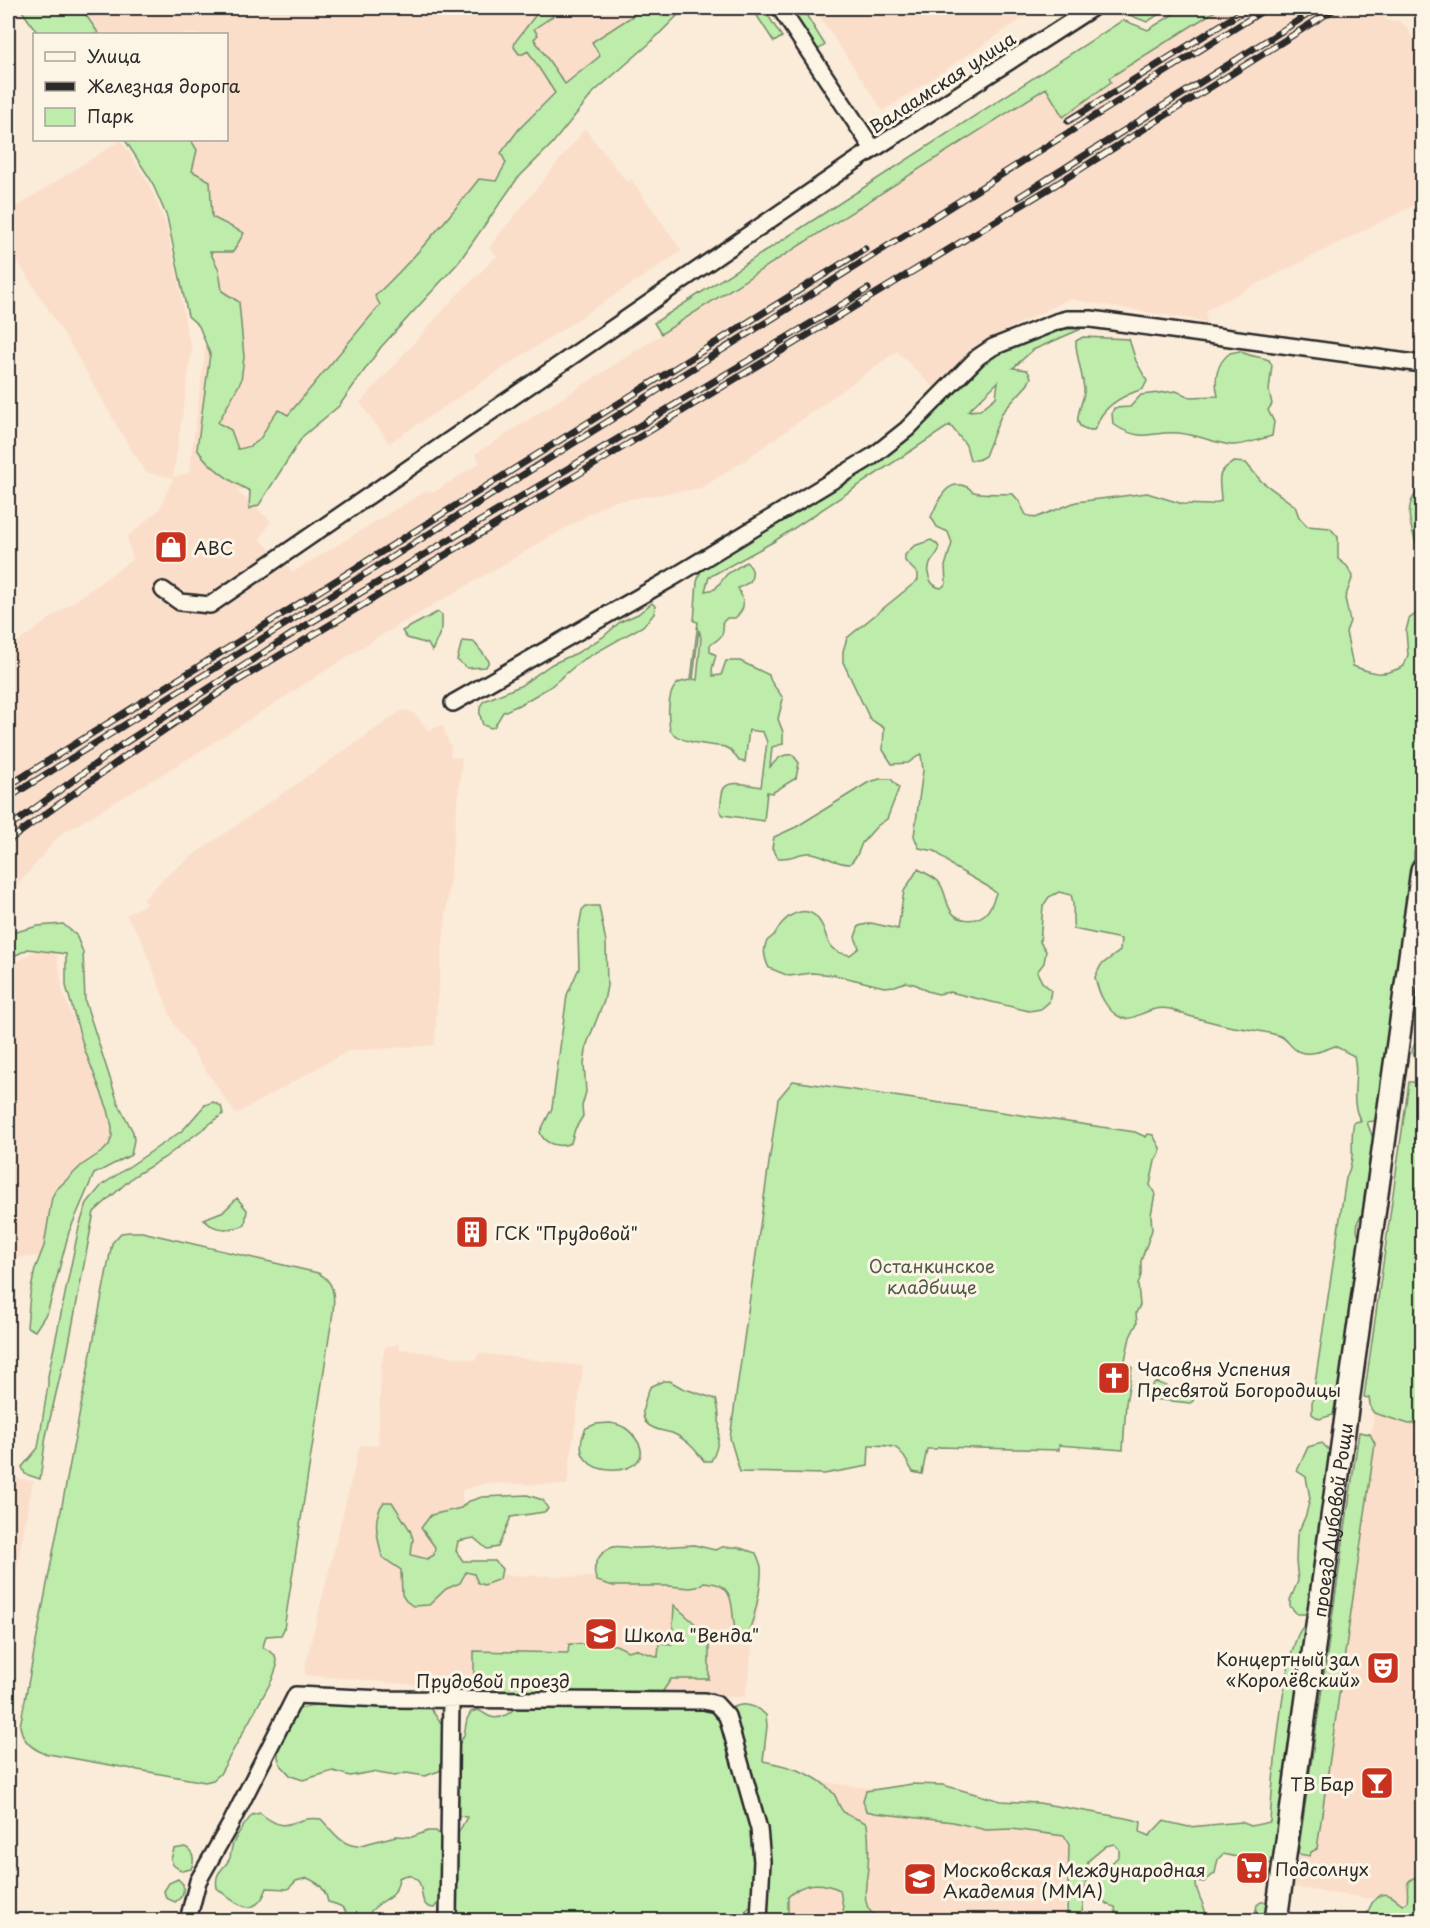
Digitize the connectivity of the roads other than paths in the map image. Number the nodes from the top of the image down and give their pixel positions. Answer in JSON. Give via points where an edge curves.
{"nodes":[{"id":1,"x":780,"y":8,"type":"edge"},
{"id":2,"x":1092,"y":8,"type":"edge"},
{"id":3,"x":873,"y":149,"type":"junction"},
{"id":4,"x":1422,"y":364,"type":"edge"},
{"id":5,"x":163,"y":590,"type":"dead end"},
{"id":6,"x":453,"y":703,"type":"dead end"},
{"id":7,"x":1422,"y":870,"type":"edge"},
{"id":8,"x":451,"y":1700,"type":"junction"},
{"id":9,"x":188,"y":1920,"type":"edge"},
{"id":10,"x":448,"y":1920,"type":"edge"},
{"id":11,"x":759,"y":1920,"type":"edge"},
{"id":12,"x":1276,"y":1920,"type":"edge"}],
"edges":[{"from":1,"to":3,"type":"street"},
{"from":2,"to":3,"type":"street","name":"Валаамская улица"},
{"from":3,"to":5,"type":"street","name":"Валаамская улица","via":[[210,605],[180,602]]},
{"from":4,"to":6,"type":"street","via":[[1091,319],[1056,322],[978,357],[907,429],[873,456],[672,578]]},
{"from":7,"to":12,"type":"street","name":"проезд Дубовой Рощи"},
{"from":8,"to":9,"type":"street","name":"Прудовой проезд","via":[[296,1695],[198,1881]]},
{"from":8,"to":10,"type":"street"},
{"from":8,"to":11,"type":"street","name":"Прудовой проезд","via":[[716,1704],[727,1716],[759,1829]]}]}
